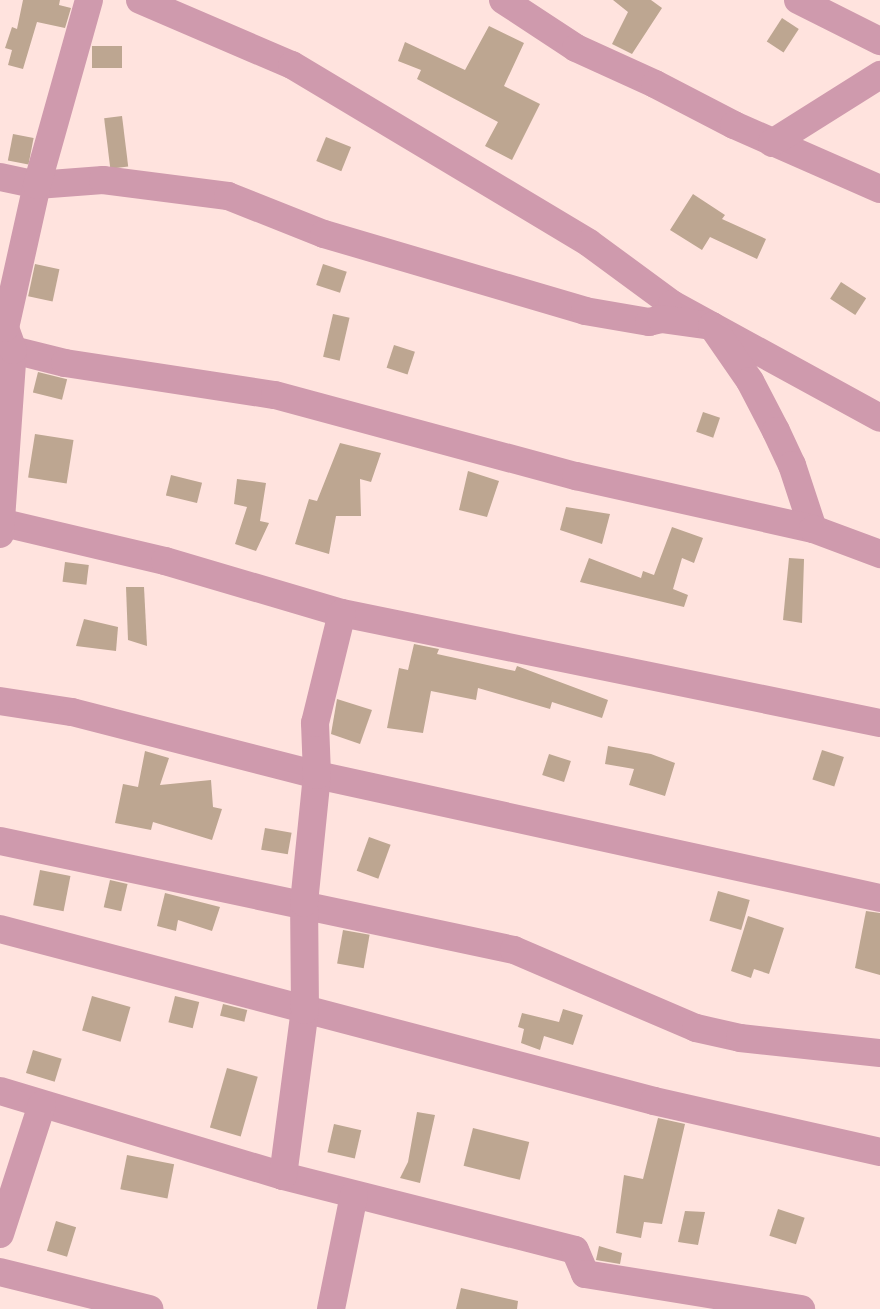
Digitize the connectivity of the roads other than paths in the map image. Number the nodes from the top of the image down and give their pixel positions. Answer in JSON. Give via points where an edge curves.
{"nodes":[{"id":1,"x":90,"y":0,"type":"edge"},
{"id":2,"x":140,"y":0,"type":"edge"},
{"id":3,"x":503,"y":0,"type":"edge"},
{"id":4,"x":798,"y":0,"type":"edge"},
{"id":5,"x":878,"y":33,"type":"edge"},
{"id":6,"x":878,"y":77,"type":"edge"},
{"id":7,"x":772,"y":143,"type":"junction"},
{"id":8,"x":0,"y":177,"type":"edge"},
{"id":9,"x":37,"y":185,"type":"junction"},
{"id":10,"x":880,"y":189,"type":"edge"},
{"id":11,"x":712,"y":326,"type":"junction"},
{"id":12,"x":6,"y":335,"type":"edge"},
{"id":13,"x":880,"y":418,"type":"edge"},
{"id":14,"x":1,"y":526,"type":"edge"},
{"id":15,"x":813,"y":529,"type":"junction"},
{"id":16,"x":880,"y":554,"type":"edge"},
{"id":17,"x":342,"y":613,"type":"junction"},
{"id":18,"x":0,"y":701,"type":"edge"},
{"id":19,"x":880,"y":723,"type":"edge"},
{"id":20,"x":318,"y":775,"type":"junction"},
{"id":21,"x":0,"y":841,"type":"edge"},
{"id":22,"x":880,"y":898,"type":"edge"},
{"id":23,"x":304,"y":903,"type":"junction"},
{"id":24,"x":0,"y":929,"type":"edge"},
{"id":25,"x":305,"y":1010,"type":"junction"},
{"id":26,"x":880,"y":1053,"type":"edge"},
{"id":27,"x":0,"y":1091,"type":"edge"},
{"id":28,"x":42,"y":1105,"type":"junction"},
{"id":29,"x":880,"y":1152,"type":"edge"},
{"id":30,"x":283,"y":1176,"type":"junction"},
{"id":31,"x":354,"y":1195,"type":"junction"},
{"id":32,"x":0,"y":1234,"type":"edge"},
{"id":33,"x":0,"y":1272,"type":"edge"},
{"id":34,"x":790,"y":1308,"type":"edge"},
{"id":35,"x":150,"y":1309,"type":"edge"},
{"id":36,"x":331,"y":1309,"type":"edge"}],
"edges":[{"from":1,"to":9,"type":"street"},
{"from":2,"to":11,"type":"street","via":[[292,65],[589,243],[672,304]]},
{"from":3,"to":7,"type":"street","via":[[576,48]]},
{"from":4,"to":5,"type":"street"},
{"from":6,"to":7,"type":"street"},
{"from":7,"to":10,"type":"street"},
{"from":8,"to":9,"type":"street"},
{"from":9,"to":11,"type":"street","via":[[103,180],[228,196],[324,234],[585,311],[648,322],[661,319]]},
{"from":9,"to":12,"type":"street"},
{"from":11,"to":13,"type":"street"},
{"from":11,"to":15,"type":"street","via":[[750,381],[776,430],[792,465]]},
{"from":12,"to":14,"type":"street"},
{"from":12,"to":15,"type":"street","via":[[65,363],[275,395],[576,476]]},
{"from":14,"to":17,"type":"street","via":[[165,561]]},
{"from":15,"to":16,"type":"street"},
{"from":17,"to":19,"type":"street"},
{"from":17,"to":20,"type":"street","via":[[315,723]]},
{"from":18,"to":20,"type":"street","via":[[72,712]]},
{"from":20,"to":22,"type":"street"},
{"from":20,"to":23,"type":"street"},
{"from":21,"to":23,"type":"street"},
{"from":23,"to":25,"type":"street"},
{"from":23,"to":26,"type":"street","via":[[514,950],[696,1028],[740,1038]]},
{"from":24,"to":25,"type":"street"},
{"from":25,"to":29,"type":"street","via":[[654,1101]]},
{"from":25,"to":30,"type":"street"},
{"from":27,"to":28,"type":"street"},
{"from":28,"to":30,"type":"street"},
{"from":28,"to":32,"type":"street"},
{"from":30,"to":31,"type":"street"},
{"from":31,"to":34,"type":"street","via":[[575,1250],[585,1274]]},
{"from":31,"to":36,"type":"street"},
{"from":33,"to":35,"type":"street"}]}
